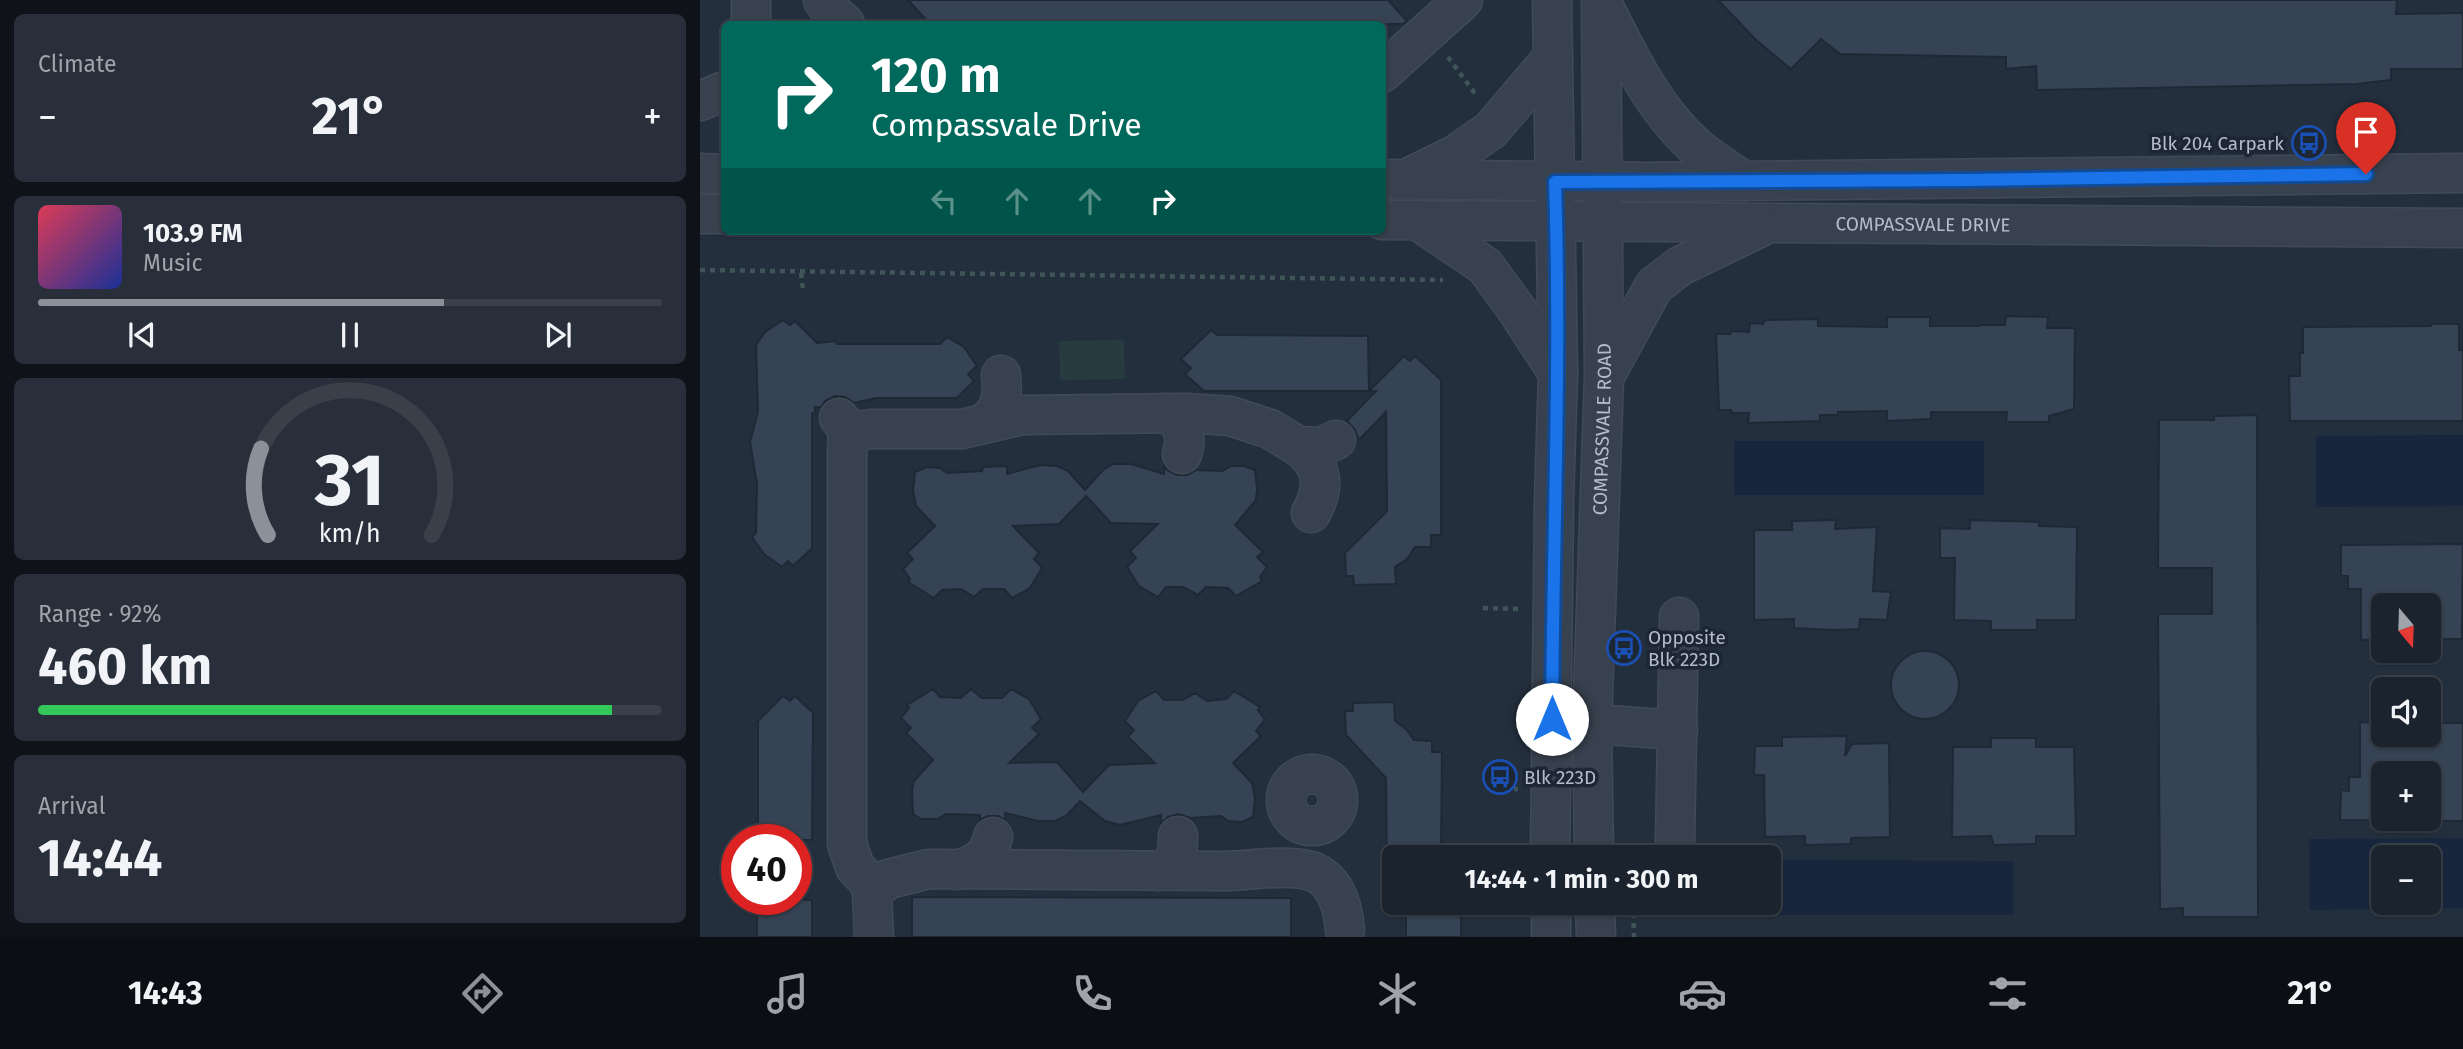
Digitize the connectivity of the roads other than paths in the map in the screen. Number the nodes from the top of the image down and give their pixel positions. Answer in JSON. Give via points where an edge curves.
{"nodes":[{"id":1,"x":751,"y":0,"type":"edge"},
{"id":2,"x":823,"y":0,"type":"edge"},
{"id":3,"x":1463,"y":0,"type":"edge"},
{"id":4,"x":1552,"y":0,"type":"edge"},
{"id":5,"x":1601,"y":1,"type":"edge"},
{"id":6,"x":751,"y":21,"type":"edge"},
{"id":7,"x":842,"y":21,"type":"edge"},
{"id":8,"x":1553,"y":57,"type":"junction"},
{"id":9,"x":1386,"y":69,"type":"edge"},
{"id":10,"x":721,"y":93,"type":"edge"},
{"id":11,"x":700,"y":101,"type":"edge"},
{"id":12,"x":700,"y":173,"type":"edge"},
{"id":13,"x":2463,"y":173,"type":"edge"},
{"id":14,"x":721,"y":174,"type":"edge"},
{"id":15,"x":1394,"y":179,"type":"edge"},
{"id":16,"x":1744,"y":181,"type":"junction"},
{"id":17,"x":1555,"y":182,"type":"junction"},
{"id":18,"x":1603,"y":182,"type":"junction"},
{"id":19,"x":700,"y":214,"type":"edge"},
{"id":20,"x":721,"y":214,"type":"edge"},
{"id":21,"x":1400,"y":220,"type":"edge"},
{"id":22,"x":1557,"y":221,"type":"junction"},
{"id":23,"x":1603,"y":221,"type":"junction"},
{"id":24,"x":1769,"y":222,"type":"junction"},
{"id":25,"x":2463,"y":228,"type":"edge"},
{"id":26,"x":1558,"y":373,"type":"junction"},
{"id":27,"x":1001,"y":375,"type":"dead end"},
{"id":28,"x":1604,"y":377,"type":"junction"},
{"id":29,"x":1165,"y":413,"type":"junction"},
{"id":30,"x":979,"y":436,"type":"junction"},
{"id":31,"x":1336,"y":440,"type":"dead end"},
{"id":32,"x":1298,"y":446,"type":"junction"},
{"id":33,"x":1182,"y":454,"type":"dead end"},
{"id":34,"x":1311,"y":513,"type":"dead end"},
{"id":35,"x":1679,"y":617,"type":"dead end"},
{"id":36,"x":1592,"y":724,"type":"junction"},
{"id":37,"x":1678,"y":730,"type":"junction"},
{"id":38,"x":1178,"y":836,"type":"dead end"},
{"id":39,"x":993,"y":837,"type":"dead end"},
{"id":40,"x":1550,"y":845,"type":"edge"},
{"id":41,"x":1594,"y":845,"type":"edge"},
{"id":42,"x":1675,"y":845,"type":"dead end"},
{"id":43,"x":1300,"y":868,"type":"junction"},
{"id":44,"x":957,"y":870,"type":"junction"},
{"id":45,"x":1158,"y":871,"type":"junction"},
{"id":46,"x":1240,"y":871,"type":"junction"},
{"id":47,"x":872,"y":892,"type":"junction"},
{"id":48,"x":1551,"y":915,"type":"edge"},
{"id":49,"x":1595,"y":915,"type":"edge"},
{"id":50,"x":1345,"y":930,"type":"dead end"},
{"id":51,"x":874,"y":937,"type":"edge"},
{"id":52,"x":1551,"y":937,"type":"edge"},
{"id":53,"x":1596,"y":937,"type":"edge"}],
"edges":[{"from":1,"to":6,"type":"street"},
{"from":2,"to":7,"type":"street"},
{"from":3,"to":9,"type":"street"},
{"from":4,"to":8,"type":"street"},
{"from":5,"to":16,"type":"street","via":[[1634,68],[1671,121],[1695,146]]},
{"from":5,"to":18,"type":"street","name":"COMPASSVALE ROAD"},
{"from":8,"to":15,"type":"street","via":[[1484,135],[1455,155]]},
{"from":8,"to":17,"type":"street"},
{"from":10,"to":11,"type":"street"},
{"from":12,"to":14,"type":"street"},
{"from":13,"to":16,"type":"street"},
{"from":15,"to":17,"type":"street"},
{"from":16,"to":18,"type":"street"},
{"from":17,"to":18,"type":"street"},
{"from":17,"to":22,"type":"street"},
{"from":18,"to":23,"type":"street","name":"COMPASSVALE ROAD"},
{"from":19,"to":20,"type":"street"},
{"from":21,"to":22,"type":"street","name":"COMPASSVALE DRIVE"},
{"from":21,"to":26,"type":"street","via":[[1485,266]]},
{"from":22,"to":23,"type":"street","name":"COMPASSVALE DRIVE"},
{"from":22,"to":26,"type":"street"},
{"from":23,"to":24,"type":"street","name":"COMPASSVALE DRIVE"},
{"from":23,"to":28,"type":"street","name":"COMPASSVALE ROAD"},
{"from":24,"to":25,"type":"street","name":"COMPASSVALE DRIVE"},
{"from":24,"to":28,"type":"street","via":[[1680,266],[1654,285]]},
{"from":26,"to":40,"type":"street"},
{"from":27,"to":30,"type":"street","via":[[1002,400]]},
{"from":28,"to":36,"type":"street","name":"COMPASSVALE ROAD"},
{"from":29,"to":30,"type":"street","via":[[1022,415]]},
{"from":29,"to":32,"type":"street","via":[[1230,416],[1270,429]]},
{"from":29,"to":33,"type":"street","via":[[1174,416],[1184,431]]},
{"from":30,"to":47,"type":"street","via":[[844,429],[845,823],[850,858]]},
{"from":31,"to":32,"type":"street","via":[[1309,448]]},
{"from":32,"to":34,"type":"street","via":[[1318,466],[1319,492]]},
{"from":35,"to":37,"type":"street"},
{"from":36,"to":37,"type":"street"},
{"from":36,"to":41,"type":"street","name":"COMPASSVALE ROAD"},
{"from":37,"to":42,"type":"street"},
{"from":38,"to":45,"type":"street","via":[[1172,864]]},
{"from":39,"to":44,"type":"street","via":[[979,861]]},
{"from":43,"to":46,"type":"street"},
{"from":43,"to":46,"type":"street","via":[[1325,854],[1336,831],[1338,800],[1333,785],[1320,775],[1295,780],[1286,794],[1274,847],[1256,866]]},
{"from":43,"to":50,"type":"street","via":[[1331,884]]},
{"from":44,"to":45,"type":"street"},
{"from":44,"to":47,"type":"street","via":[[911,872],[888,878]]},
{"from":45,"to":46,"type":"street"},
{"from":47,"to":51,"type":"street"},
{"from":48,"to":52,"type":"street"},
{"from":49,"to":53,"type":"street"}]}
